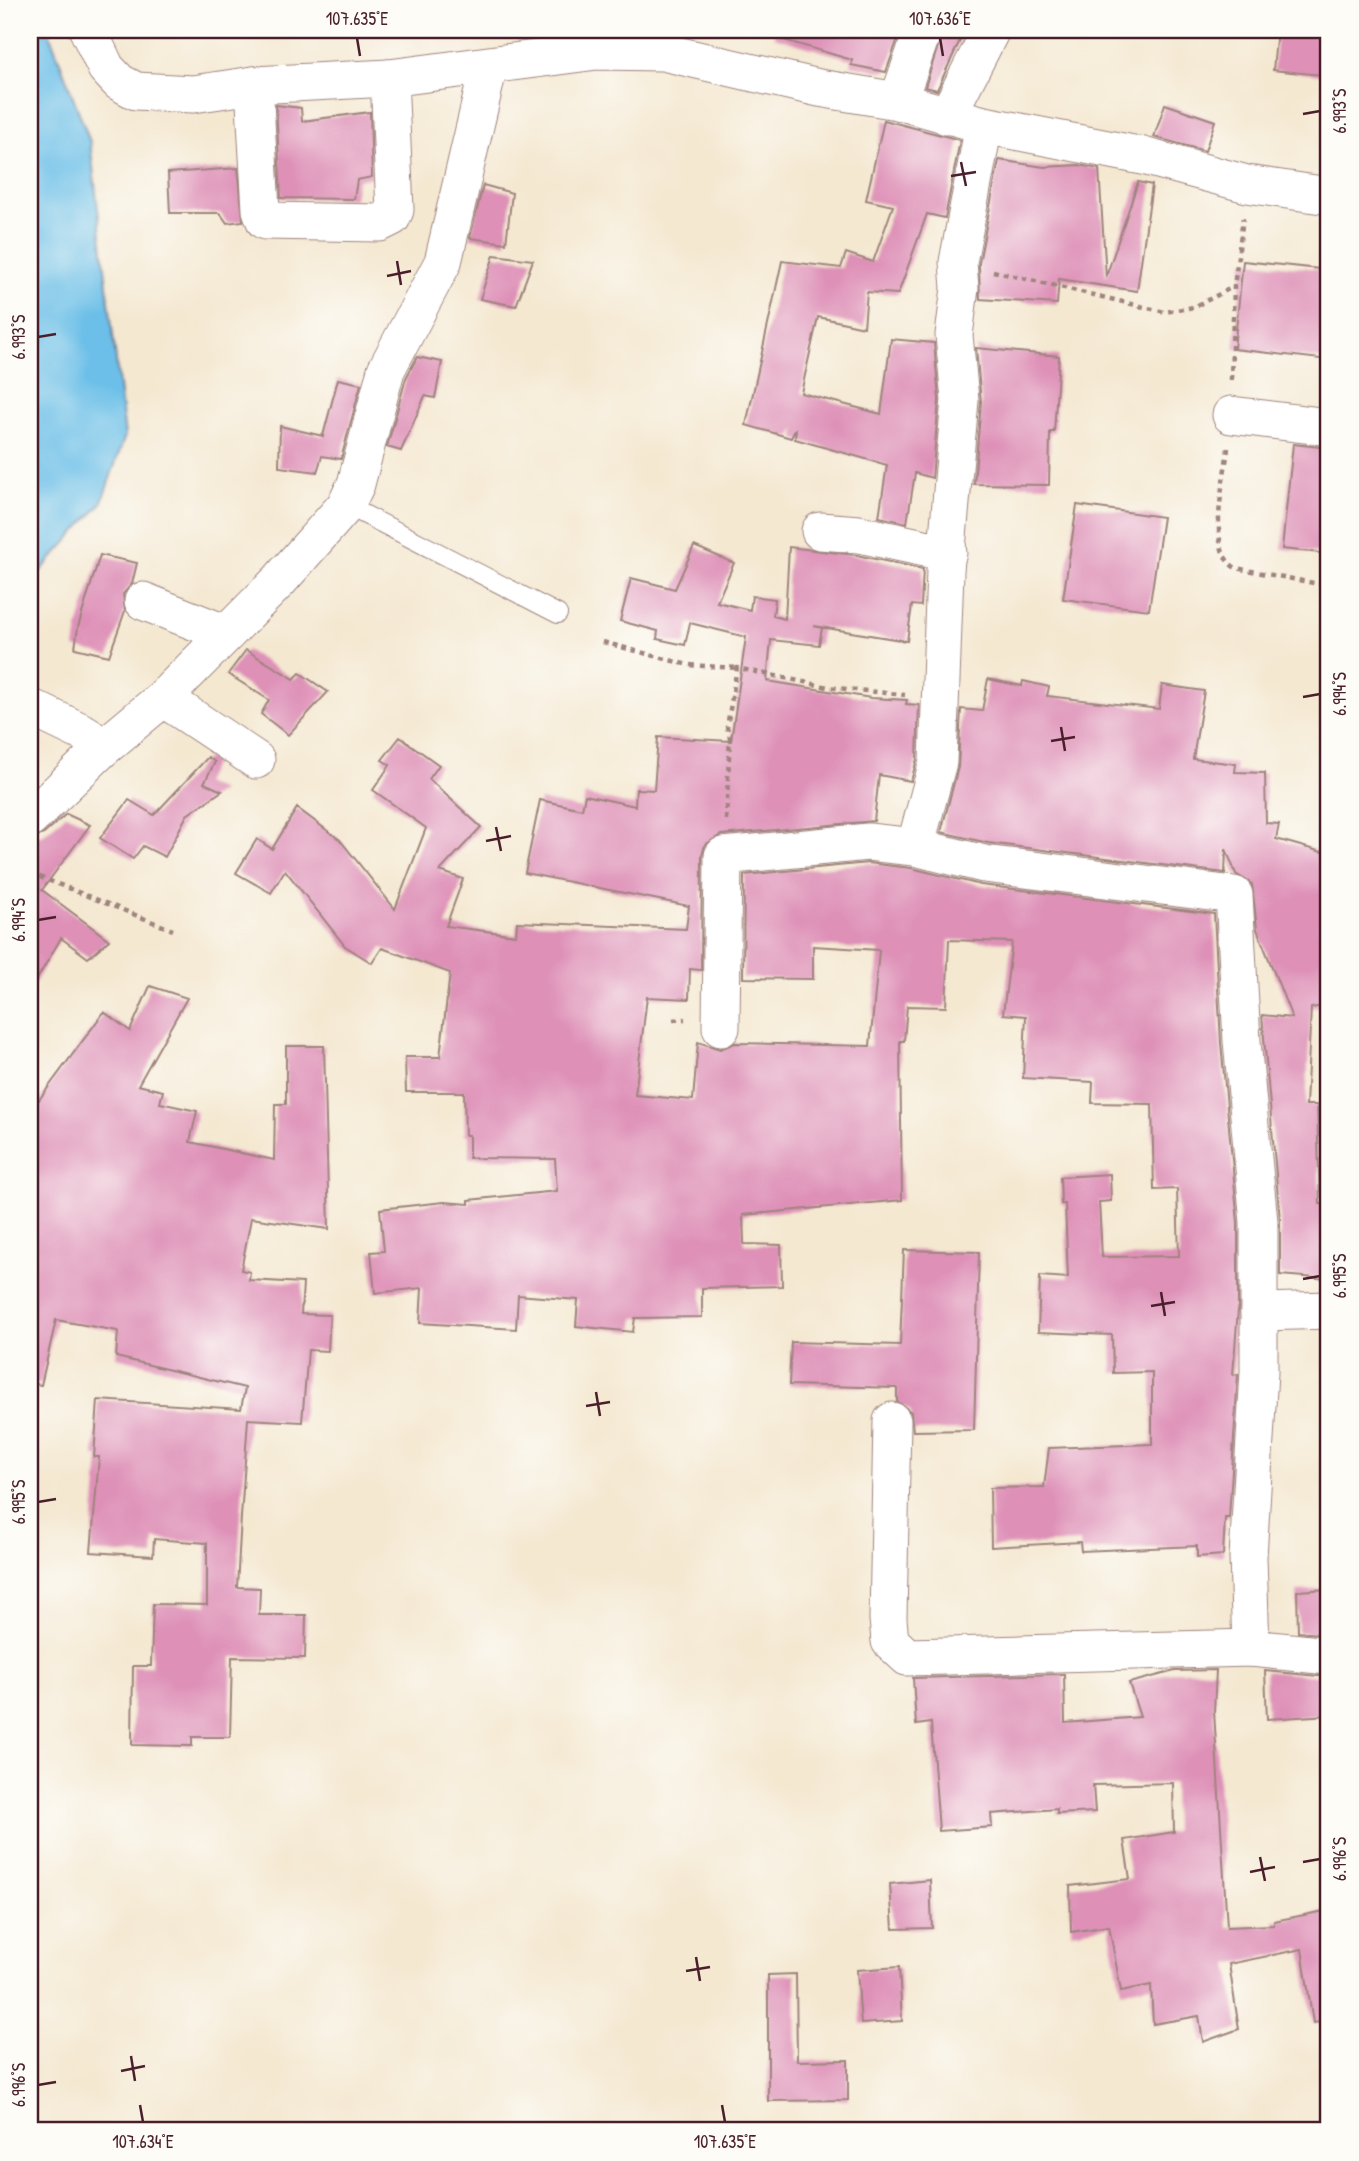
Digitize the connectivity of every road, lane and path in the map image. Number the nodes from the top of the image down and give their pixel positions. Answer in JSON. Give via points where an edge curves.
{"nodes":[{"id":1,"x":88,"y":30,"type":"edge"},
{"id":2,"x":923,"y":30,"type":"edge"},
{"id":3,"x":990,"y":30,"type":"edge"},
{"id":4,"x":489,"y":66,"type":"junction"},
{"id":5,"x":389,"y":78,"type":"junction"},
{"id":6,"x":254,"y":85,"type":"junction"},
{"id":7,"x":898,"y":101,"type":"junction"},
{"id":8,"x":947,"y":116,"type":"junction"},
{"id":9,"x":984,"y":125,"type":"junction"},
{"id":10,"x":1329,"y":196,"type":"edge"},
{"id":11,"x":958,"y":262,"type":"junction"},
{"id":12,"x":1234,"y":287,"type":"dead end"},
{"id":13,"x":1231,"y":415,"type":"dead end"},
{"id":14,"x":1329,"y":427,"type":"edge"},
{"id":15,"x":346,"y":505,"type":"junction"},
{"id":16,"x":820,"y":531,"type":"dead end"},
{"id":17,"x":948,"y":553,"type":"junction"},
{"id":18,"x":143,"y":601,"type":"dead end"},
{"id":19,"x":558,"y":614,"type":"dead end"},
{"id":20,"x":224,"y":634,"type":"junction"},
{"id":21,"x":603,"y":642,"type":"dead end"},
{"id":22,"x":737,"y":668,"type":"junction"},
{"id":23,"x":163,"y":698,"type":"junction"},
{"id":24,"x":940,"y":698,"type":"junction"},
{"id":25,"x":30,"y":707,"type":"edge"},
{"id":26,"x":101,"y":750,"type":"junction"},
{"id":27,"x":256,"y":760,"type":"dead end"},
{"id":28,"x":30,"y":819,"type":"edge"},
{"id":29,"x":915,"y":847,"type":"junction"},
{"id":30,"x":723,"y":856,"type":"junction"},
{"id":31,"x":30,"y":873,"type":"edge"},
{"id":32,"x":173,"y":930,"type":"dead end"},
{"id":33,"x":721,"y":1028,"type":"dead end"},
{"id":34,"x":1329,"y":1310,"type":"edge"},
{"id":35,"x":1259,"y":1312,"type":"junction"},
{"id":36,"x":892,"y":1421,"type":"dead end"},
{"id":37,"x":1251,"y":1648,"type":"junction"},
{"id":38,"x":1329,"y":1656,"type":"edge"}],
"edges":[{"from":1,"to":6,"type":"street","via":[[106,68],[136,91],[192,94]]},
{"from":2,"to":7,"type":"street"},
{"from":3,"to":8,"type":"street"},
{"from":4,"to":5,"type":"street"},
{"from":4,"to":7,"type":"street","via":[[597,51],[663,52],[818,88]]},
{"from":4,"to":15,"type":"street","via":[[443,262],[386,370],[356,484]]},
{"from":5,"to":6,"type":"street"},
{"from":5,"to":6,"type":"street","via":[[395,210],[380,223],[265,221]]},
{"from":7,"to":8,"type":"street"},
{"from":8,"to":9,"type":"street"},
{"from":9,"to":10,"type":"street","via":[[1143,156],[1247,184]]},
{"from":9,"to":11,"type":"street"},
{"from":11,"to":12,"type":"path","via":[[1166,312],[1194,307]]},
{"from":11,"to":17,"type":"street","via":[[954,335],[960,400]]},
{"from":13,"to":14,"type":"street"},
{"from":15,"to":19,"type":"lane"},
{"from":15,"to":20,"type":"street","via":[[279,581]]},
{"from":16,"to":17,"type":"street","via":[[859,534]]},
{"from":17,"to":24,"type":"street"},
{"from":18,"to":20,"type":"street"},
{"from":20,"to":23,"type":"street"},
{"from":21,"to":22,"type":"path","via":[[688,665]]},
{"from":22,"to":24,"type":"path","via":[[828,687]]},
{"from":22,"to":30,"type":"path","via":[[727,727]]},
{"from":23,"to":26,"type":"street"},
{"from":23,"to":27,"type":"street"},
{"from":24,"to":29,"type":"street","via":[[938,762]]},
{"from":25,"to":26,"type":"street","via":[[86,734]]},
{"from":26,"to":28,"type":"street"},
{"from":29,"to":30,"type":"street","via":[[868,842]]},
{"from":29,"to":35,"type":"street","via":[[984,864],[1234,895],[1259,1222]]},
{"from":30,"to":33,"type":"street"},
{"from":31,"to":32,"type":"path"},
{"from":34,"to":35,"type":"street"},
{"from":35,"to":37,"type":"street","via":[[1248,1557]]},
{"from":36,"to":37,"type":"street","via":[[888,1619],[890,1641],[907,1657]]},
{"from":37,"to":38,"type":"street"}]}
